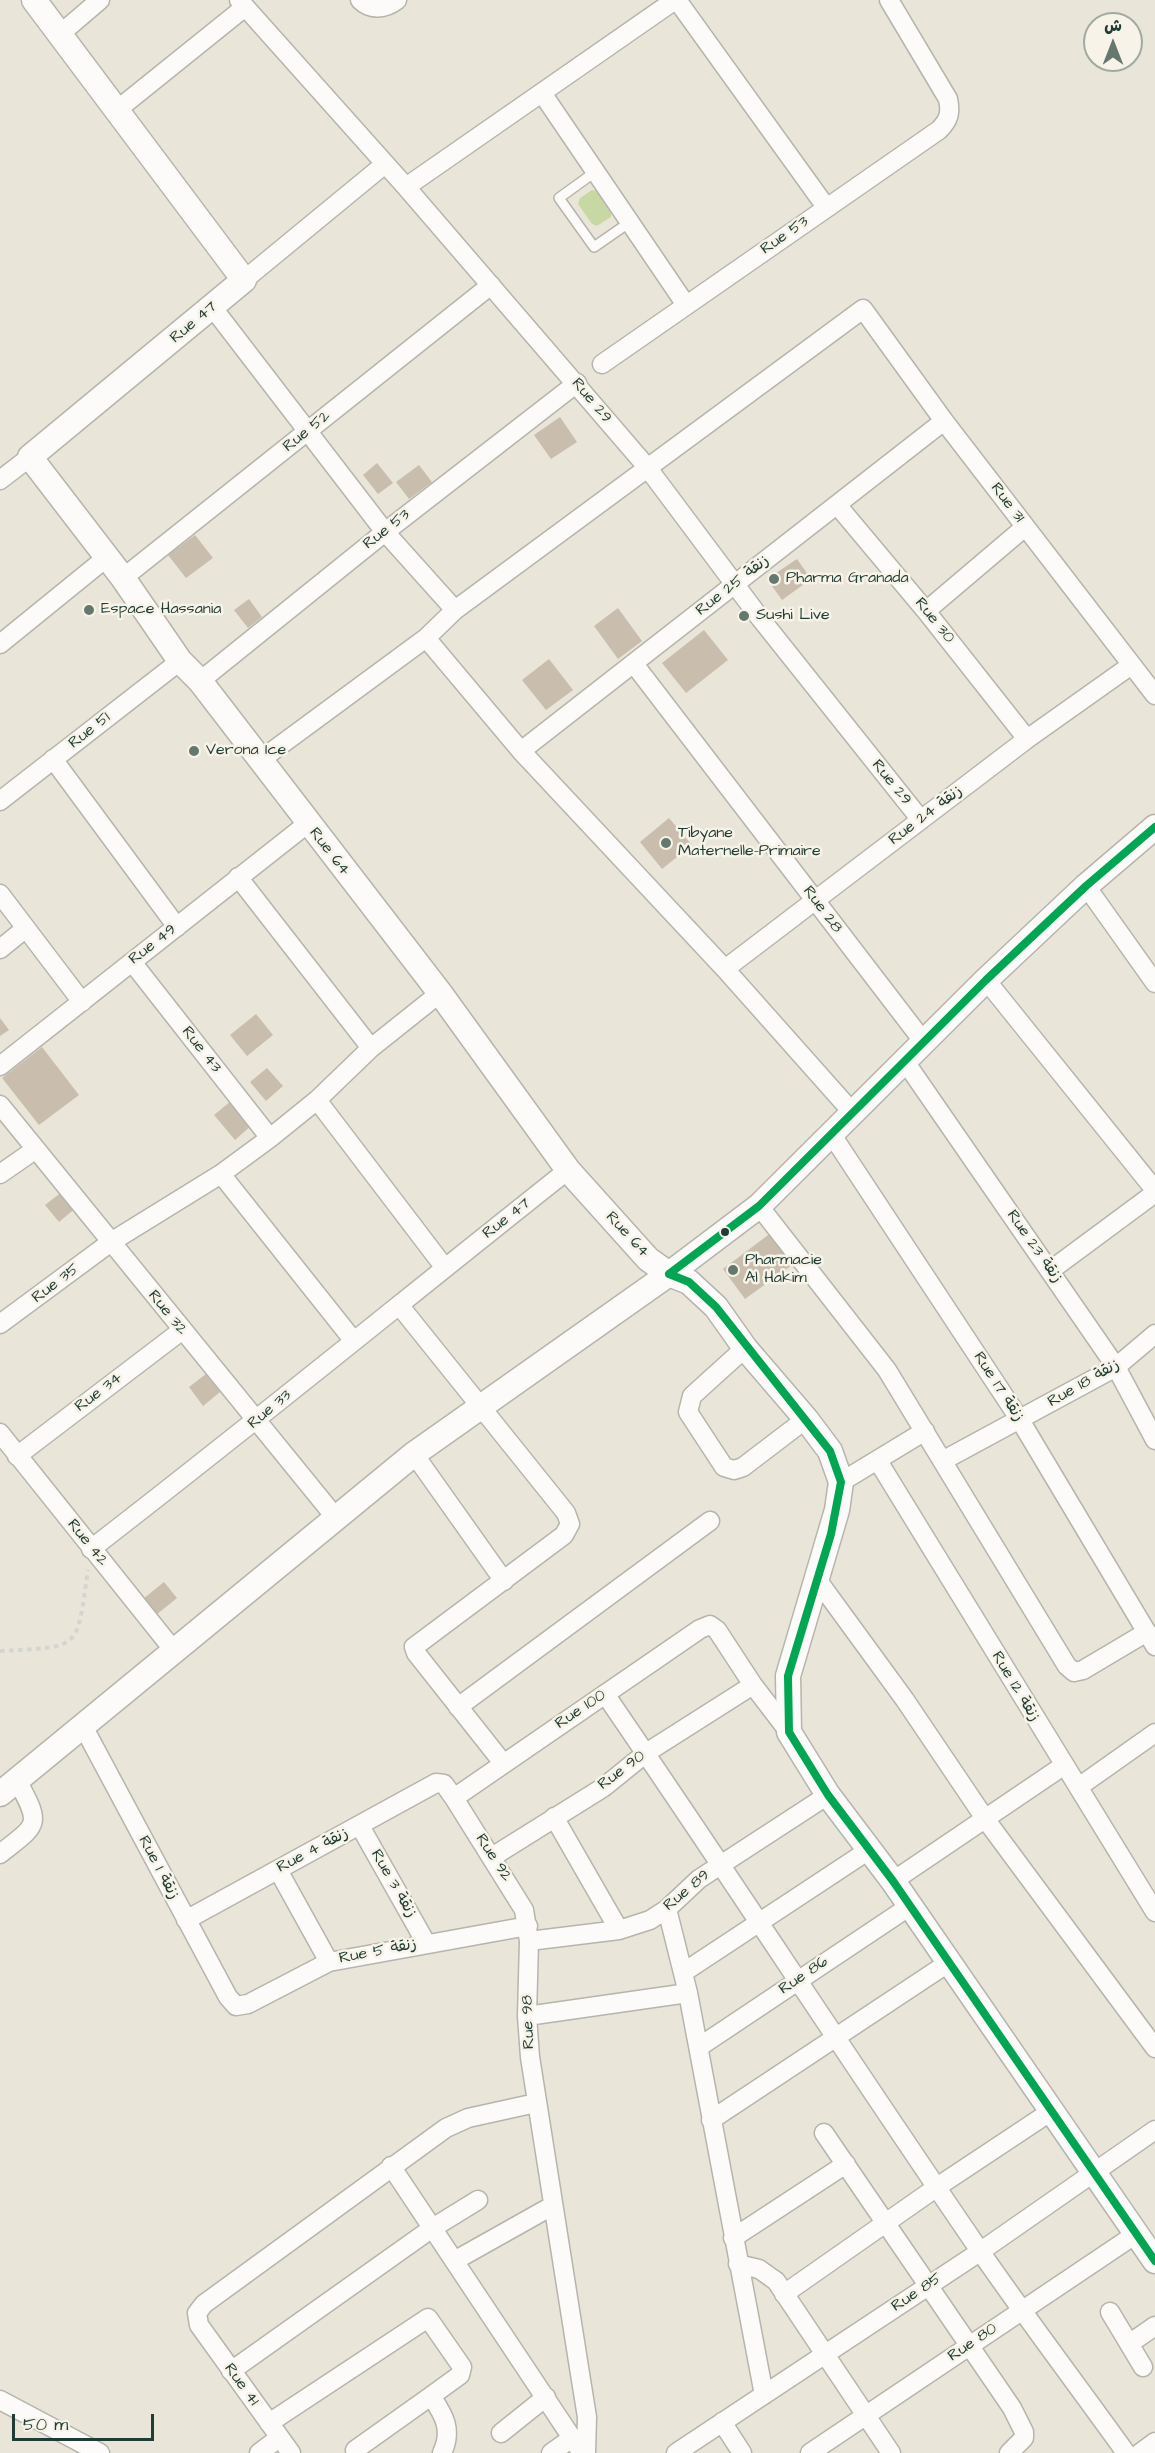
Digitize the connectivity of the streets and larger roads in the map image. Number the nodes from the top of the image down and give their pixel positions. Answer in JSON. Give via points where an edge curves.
{"nodes":[{"id":1,"x":34,"y":0,"type":"edge"},
{"id":2,"x":100,"y":0,"type":"edge"},
{"id":3,"x":360,"y":0,"type":"edge"},
{"id":4,"x":397,"y":0,"type":"edge"},
{"id":5,"x":676,"y":0,"type":"edge"},
{"id":6,"x":889,"y":0,"type":"edge"},
{"id":7,"x":242,"y":4,"type":"edge"},
{"id":8,"x":59,"y":35,"type":"junction"},
{"id":9,"x":542,"y":93,"type":"junction"},
{"id":10,"x":117,"y":110,"type":"junction"},
{"id":11,"x":385,"y":164,"type":"junction"},
{"id":12,"x":406,"y":187,"type":"junction"},
{"id":13,"x":826,"y":207,"type":"junction"},
{"id":14,"x":244,"y":280,"type":"junction"},
{"id":15,"x":491,"y":285,"type":"junction"},
{"id":16,"x":686,"y":305,"type":"junction"},
{"id":17,"x":213,"y":308,"type":"junction"},
{"id":18,"x":602,"y":363,"type":"dead end"},
{"id":19,"x":577,"y":383,"type":"junction"},
{"id":20,"x":944,"y":421,"type":"junction"},
{"id":21,"x":308,"y":432,"type":"junction"},
{"id":22,"x":30,"y":457,"type":"junction"},
{"id":23,"x":647,"y":467,"type":"junction"},
{"id":24,"x":0,"y":480,"type":"edge"},
{"id":25,"x":838,"y":506,"type":"junction"},
{"id":26,"x":1025,"y":527,"type":"junction"},
{"id":27,"x":385,"y":532,"type":"junction"},
{"id":28,"x":106,"y":558,"type":"junction"},
{"id":29,"x":123,"y":578,"type":"junction"},
{"id":30,"x":735,"y":584,"type":"junction"},
{"id":31,"x":455,"y":610,"type":"junction"},
{"id":32,"x":926,"y":611,"type":"junction"},
{"id":33,"x":426,"y":638,"type":"junction"},
{"id":34,"x":0,"y":644,"type":"edge"},
{"id":35,"x":180,"y":661,"type":"junction"},
{"id":36,"x":634,"y":664,"type":"junction"},
{"id":37,"x":1130,"y":666,"type":"junction"},
{"id":38,"x":200,"y":681,"type":"junction"},
{"id":39,"x":1155,"y":695,"type":"edge"},
{"id":40,"x":1027,"y":739,"type":"junction"},
{"id":41,"x":520,"y":751,"type":"junction"},
{"id":42,"x":53,"y":759,"type":"junction"},
{"id":43,"x":259,"y":761,"type":"junction"},
{"id":44,"x":1,"y":799,"type":"edge"},
{"id":45,"x":921,"y":820,"type":"junction"},
{"id":46,"x":307,"y":824,"type":"junction"},
{"id":47,"x":1155,"y":826,"type":"edge"},
{"id":48,"x":238,"y":877,"type":"junction"},
{"id":49,"x":1086,"y":886,"type":"junction"},
{"id":50,"x":0,"y":894,"type":"edge"},
{"id":51,"x":815,"y":901,"type":"junction"},
{"id":52,"x":177,"y":927,"type":"junction"},
{"id":53,"x":26,"y":928,"type":"junction"},
{"id":54,"x":0,"y":949,"type":"edge"},
{"id":55,"x":132,"y":962,"type":"junction"},
{"id":56,"x":726,"y":969,"type":"junction"},
{"id":57,"x":986,"y":980,"type":"junction"},
{"id":58,"x":1155,"y":983,"type":"edge"},
{"id":59,"x":440,"y":993,"type":"junction"},
{"id":60,"x":82,"y":1002,"type":"junction"},
{"id":61,"x":923,"y":1041,"type":"junction"},
{"id":62,"x":371,"y":1048,"type":"junction"},
{"id":63,"x":904,"y":1060,"type":"junction"},
{"id":64,"x":0,"y":1066,"type":"edge"},
{"id":65,"x":317,"y":1100,"type":"junction"},
{"id":66,"x":0,"y":1105,"type":"edge"},
{"id":67,"x":853,"y":1113,"type":"junction"},
{"id":68,"x":832,"y":1135,"type":"junction"},
{"id":69,"x":270,"y":1138,"type":"junction"},
{"id":70,"x":36,"y":1149,"type":"junction"},
{"id":71,"x":568,"y":1170,"type":"junction"},
{"id":72,"x":0,"y":1174,"type":"edge"},
{"id":73,"x":221,"y":1174,"type":"junction"},
{"id":74,"x":1155,"y":1192,"type":"edge"},
{"id":75,"x":759,"y":1206,"type":"junction"},
{"id":76,"x":111,"y":1242,"type":"junction"},
{"id":77,"x":445,"y":1268,"type":"junction"},
{"id":78,"x":1051,"y":1270,"type":"junction"},
{"id":79,"x":669,"y":1274,"type":"junction"},
{"id":80,"x":399,"y":1305,"type":"junction"},
{"id":81,"x":0,"y":1324,"type":"edge"},
{"id":82,"x":181,"y":1331,"type":"junction"},
{"id":83,"x":1155,"y":1334,"type":"edge"},
{"id":84,"x":353,"y":1340,"type":"junction"},
{"id":85,"x":746,"y":1348,"type":"junction"},
{"id":86,"x":1116,"y":1367,"type":"junction"},
{"id":87,"x":480,"y":1409,"type":"junction"},
{"id":88,"x":806,"y":1419,"type":"junction"},
{"id":89,"x":1020,"y":1420,"type":"junction"},
{"id":90,"x":257,"y":1422,"type":"junction"},
{"id":91,"x":926,"y":1431,"type":"junction"},
{"id":92,"x":0,"y":1433,"type":"edge"},
{"id":93,"x":1155,"y":1440,"type":"edge"},
{"id":94,"x":414,"y":1454,"type":"junction"},
{"id":95,"x":17,"y":1456,"type":"junction"},
{"id":96,"x":944,"y":1460,"type":"junction"},
{"id":97,"x":878,"y":1461,"type":"junction"},
{"id":98,"x":841,"y":1482,"type":"junction"},
{"id":99,"x":336,"y":1518,"type":"junction"},
{"id":100,"x":710,"y":1521,"type":"dead end"},
{"id":101,"x":91,"y":1549,"type":"junction"},
{"id":102,"x":816,"y":1578,"type":"junction"},
{"id":103,"x":504,"y":1581,"type":"junction"},
{"id":104,"x":1151,"y":1639,"type":"edge"},
{"id":105,"x":175,"y":1652,"type":"junction"},
{"id":106,"x":753,"y":1685,"type":"junction"},
{"id":107,"x":605,"y":1694,"type":"junction"},
{"id":108,"x":458,"y":1707,"type":"junction"},
{"id":109,"x":84,"y":1728,"type":"junction"},
{"id":110,"x":789,"y":1732,"type":"junction"},
{"id":111,"x":1155,"y":1733,"type":"edge"},
{"id":112,"x":646,"y":1753,"type":"junction"},
{"id":113,"x":503,"y":1763,"type":"junction"},
{"id":114,"x":1064,"y":1766,"type":"junction"},
{"id":115,"x":440,"y":1782,"type":"joint"},
{"id":116,"x":1080,"y":1786,"type":"junction"},
{"id":117,"x":9,"y":1788,"type":"edge"},
{"id":118,"x":828,"y":1796,"type":"junction"},
{"id":119,"x":454,"y":1798,"type":"junction"},
{"id":120,"x":554,"y":1817,"type":"junction"},
{"id":121,"x":986,"y":1820,"type":"junction"},
{"id":122,"x":360,"y":1826,"type":"junction"},
{"id":123,"x":869,"y":1850,"type":"junction"},
{"id":124,"x":0,"y":1854,"type":"edge"},
{"id":125,"x":492,"y":1857,"type":"junction"},
{"id":126,"x":722,"y":1863,"type":"junction"},
{"id":127,"x":278,"y":1870,"type":"junction"},
{"id":128,"x":893,"y":1881,"type":"junction"},
{"id":129,"x":910,"y":1906,"type":"junction"},
{"id":130,"x":667,"y":1909,"type":"junction"},
{"id":131,"x":1155,"y":1912,"type":"edge"},
{"id":132,"x":186,"y":1920,"type":"junction"},
{"id":133,"x":758,"y":1921,"type":"junction"},
{"id":134,"x":619,"y":1929,"type":"junction"},
{"id":135,"x":529,"y":1934,"type":"junction"},
{"id":136,"x":426,"y":1943,"type":"junction"},
{"id":137,"x":329,"y":1962,"type":"junction"},
{"id":138,"x":948,"y":1963,"type":"junction"},
{"id":139,"x":684,"y":1972,"type":"junction"},
{"id":140,"x":798,"y":1980,"type":"junction"},
{"id":141,"x":688,"y":1993,"type":"junction"},
{"id":142,"x":236,"y":2006,"type":"joint"},
{"id":143,"x":527,"y":2016,"type":"junction"},
{"id":144,"x":837,"y":2038,"type":"junction"},
{"id":145,"x":699,"y":2047,"type":"junction"},
{"id":146,"x":1155,"y":2048,"type":"edge"},
{"id":147,"x":536,"y":2103,"type":"junction"},
{"id":148,"x":1050,"y":2112,"type":"junction"},
{"id":149,"x":711,"y":2120,"type":"junction"},
{"id":150,"x":1155,"y":2130,"type":"edge"},
{"id":151,"x":824,"y":2133,"type":"dead end"},
{"id":152,"x":846,"y":2164,"type":"junction"},
{"id":153,"x":391,"y":2166,"type":"junction"},
{"id":154,"x":1095,"y":2173,"type":"junction"},
{"id":155,"x":937,"y":2187,"type":"junction"},
{"id":156,"x":478,"y":2200,"type":"dead end"},
{"id":157,"x":552,"y":2205,"type":"junction"},
{"id":158,"x":887,"y":2222,"type":"junction"},
{"id":159,"x":431,"y":2229,"type":"junction"},
{"id":160,"x":1137,"y":2234,"type":"junction"},
{"id":161,"x":733,"y":2238,"type":"junction"},
{"id":162,"x":981,"y":2251,"type":"junction"},
{"id":163,"x":454,"y":2261,"type":"junction"},
{"id":164,"x":1155,"y":2261,"type":"edge"},
{"id":165,"x":738,"y":2264,"type":"junction"},
{"id":166,"x":928,"y":2285,"type":"junction"},
{"id":167,"x":784,"y":2294,"type":"junction"},
{"id":168,"x":1023,"y":2310,"type":"junction"},
{"id":169,"x":1110,"y":2312,"type":"dead end"},
{"id":170,"x":1155,"y":2326,"type":"edge"},
{"id":171,"x":1129,"y":2344,"type":"junction"},
{"id":172,"x":970,"y":2345,"type":"junction"},
{"id":173,"x":827,"y":2354,"type":"junction"},
{"id":174,"x":1143,"y":2367,"type":"dead end"},
{"id":175,"x":231,"y":2371,"type":"junction"},
{"id":176,"x":764,"y":2395,"type":"junction"},
{"id":177,"x":431,"y":2396,"type":"junction"},
{"id":178,"x":546,"y":2397,"type":"junction"},
{"id":179,"x":0,"y":2400,"type":"edge"},
{"id":180,"x":866,"y":2416,"type":"junction"},
{"id":181,"x":722,"y":2422,"type":"junction"},
{"id":182,"x":269,"y":2423,"type":"junction"},
{"id":183,"x":501,"y":2433,"type":"dead end"},
{"id":184,"x":279,"y":2438,"type":"junction"},
{"id":185,"x":1155,"y":2442,"type":"edge"},
{"id":186,"x":580,"y":2448,"type":"edge"},
{"id":187,"x":354,"y":2450,"type":"dead end"},
{"id":188,"x":97,"y":2452,"type":"edge"},
{"id":189,"x":259,"y":2453,"type":"edge"},
{"id":190,"x":291,"y":2453,"type":"edge"},
{"id":191,"x":442,"y":2453,"type":"edge"},
{"id":192,"x":551,"y":2453,"type":"edge"},
{"id":193,"x":676,"y":2453,"type":"edge"},
{"id":194,"x":742,"y":2453,"type":"edge"},
{"id":195,"x":810,"y":2453,"type":"edge"},
{"id":196,"x":891,"y":2453,"type":"edge"},
{"id":197,"x":1009,"y":2453,"type":"edge"},
{"id":198,"x":1126,"y":2453,"type":"edge"},
{"id":199,"x":1140,"y":2453,"type":"edge"}],
"edges":[{"from":1,"to":8,"type":"street"},
{"from":2,"to":8,"type":"street"},
{"from":3,"to":4,"type":"street","via":[[377,8]]},
{"from":5,"to":9,"type":"street"},
{"from":5,"to":13,"type":"street"},
{"from":6,"to":13,"type":"street","name":"Rue 53","via":[[948,99],[947,122]]},
{"from":7,"to":10,"type":"street"},
{"from":7,"to":11,"type":"street","name":"Rue 29"},
{"from":8,"to":10,"type":"street"},
{"from":9,"to":12,"type":"street"},
{"from":9,"to":16,"type":"street"},
{"from":10,"to":14,"type":"street"},
{"from":11,"to":12,"type":"street","name":"Rue 29"},
{"from":11,"to":14,"type":"street","name":"Rue 47"},
{"from":12,"to":15,"type":"street","name":"Rue 29"},
{"from":13,"to":16,"type":"street","name":"Rue 53"},
{"from":14,"to":17,"type":"street","name":"Rue 47"},
{"from":15,"to":19,"type":"street","name":"Rue 29"},
{"from":15,"to":21,"type":"street","name":"Rue 52"},
{"from":16,"to":18,"type":"street","name":"Rue 53"},
{"from":17,"to":21,"type":"street"},
{"from":17,"to":22,"type":"street","name":"Rue 47"},
{"from":19,"to":23,"type":"street","name":"Rue 29"},
{"from":19,"to":27,"type":"street","name":"Rue 53"},
{"from":20,"to":23,"type":"street","name":"Rue 31","via":[[863,309]]},
{"from":20,"to":25,"type":"street","name":"Rue 25 زنقة"},
{"from":20,"to":26,"type":"street","name":"Rue 31"},
{"from":21,"to":27,"type":"street"},
{"from":21,"to":29,"type":"street","name":"Rue 52"},
{"from":22,"to":24,"type":"street","name":"Rue 47"},
{"from":22,"to":28,"type":"street","name":"Rue 64"},
{"from":23,"to":30,"type":"street","name":"Rue 29"},
{"from":23,"to":31,"type":"street"},
{"from":25,"to":30,"type":"street","name":"Rue 25 زنقة"},
{"from":25,"to":32,"type":"street","name":"Rue 30"},
{"from":26,"to":32,"type":"street"},
{"from":26,"to":37,"type":"street","name":"Rue 31"},
{"from":27,"to":31,"type":"street"},
{"from":27,"to":38,"type":"street","name":"Rue 53"},
{"from":28,"to":29,"type":"street","name":"Rue 64"},
{"from":28,"to":34,"type":"street"},
{"from":29,"to":35,"type":"street","name":"Rue 64"},
{"from":30,"to":36,"type":"street","name":"Rue 25 زنقة"},
{"from":30,"to":45,"type":"street","name":"Rue 29"},
{"from":31,"to":33,"type":"street"},
{"from":32,"to":40,"type":"street","name":"Rue 30"},
{"from":33,"to":41,"type":"street"},
{"from":33,"to":43,"type":"street"},
{"from":35,"to":38,"type":"street","name":"Rue 64"},
{"from":35,"to":42,"type":"street","name":"Rue 51"},
{"from":36,"to":41,"type":"street","name":"Rue 25 زنقة"},
{"from":36,"to":51,"type":"street","name":"Rue 28"},
{"from":37,"to":39,"type":"street","name":"Rue 31"},
{"from":37,"to":40,"type":"street","name":"Rue 24 زنقة"},
{"from":38,"to":43,"type":"street","name":"Rue 64"},
{"from":40,"to":45,"type":"street","name":"Rue 24 زنقة"},
{"from":41,"to":56,"type":"street"},
{"from":42,"to":44,"type":"street","name":"Rue 51"},
{"from":42,"to":52,"type":"street"},
{"from":43,"to":46,"type":"street","name":"Rue 64"},
{"from":45,"to":51,"type":"street","name":"Rue 24 زنقة"},
{"from":46,"to":48,"type":"street","name":"Rue 49"},
{"from":46,"to":59,"type":"street","name":"Rue 64"},
{"from":47,"to":49,"type":"street"},
{"from":48,"to":52,"type":"street","name":"Rue 49"},
{"from":48,"to":62,"type":"street"},
{"from":49,"to":57,"type":"street"},
{"from":49,"to":58,"type":"street"},
{"from":50,"to":53,"type":"street"},
{"from":51,"to":56,"type":"street","name":"Rue 24 زنقة"},
{"from":51,"to":61,"type":"street","name":"Rue 28"},
{"from":52,"to":55,"type":"street","name":"Rue 49"},
{"from":53,"to":54,"type":"street"},
{"from":53,"to":60,"type":"street"},
{"from":55,"to":60,"type":"street","name":"Rue 49"},
{"from":55,"to":69,"type":"street","name":"Rue 43"},
{"from":56,"to":67,"type":"street"},
{"from":57,"to":61,"type":"street"},
{"from":57,"to":74,"type":"street"},
{"from":59,"to":62,"type":"street","name":"Rue 35"},
{"from":59,"to":71,"type":"street","name":"Rue 64"},
{"from":60,"to":64,"type":"street","name":"Rue 49"},
{"from":61,"to":63,"type":"street"},
{"from":62,"to":65,"type":"street","name":"Rue 35"},
{"from":63,"to":67,"type":"street"},
{"from":63,"to":78,"type":"street","name":"Rue 23 زنقة"},
{"from":65,"to":69,"type":"street","name":"Rue 35"},
{"from":65,"to":77,"type":"street"},
{"from":66,"to":70,"type":"street","name":"Rue 32"},
{"from":67,"to":68,"type":"street"},
{"from":68,"to":75,"type":"street"},
{"from":68,"to":89,"type":"street","name":"Rue 17 زنقة"},
{"from":69,"to":73,"type":"street","name":"Rue 35"},
{"from":70,"to":72,"type":"street"},
{"from":70,"to":76,"type":"street","name":"Rue 32"},
{"from":71,"to":77,"type":"street","name":"Rue 47"},
{"from":71,"to":79,"type":"street","name":"Rue 64","via":[[631,1241]]},
{"from":73,"to":76,"type":"street","name":"Rue 35"},
{"from":73,"to":84,"type":"street"},
{"from":74,"to":78,"type":"street"},
{"from":75,"to":79,"type":"street"},
{"from":75,"to":91,"type":"street","via":[[887,1370]]},
{"from":76,"to":81,"type":"street","name":"Rue 35"},
{"from":76,"to":82,"type":"street","name":"Rue 32"},
{"from":77,"to":80,"type":"street","name":"Rue 33"},
{"from":78,"to":86,"type":"street","name":"Rue 23 زنقة"},
{"from":79,"to":85,"type":"street","name":"Rue 64","via":[[689,1281],[702,1293]]},
{"from":79,"to":87,"type":"street"},
{"from":80,"to":84,"type":"street","name":"Rue 33"},
{"from":80,"to":87,"type":"street"},
{"from":82,"to":90,"type":"street","name":"Rue 32"},
{"from":82,"to":95,"type":"street","name":"Rue 34"},
{"from":83,"to":86,"type":"street","name":"Rue 18 زنقة"},
{"from":84,"to":90,"type":"street","name":"Rue 33"},
{"from":85,"to":88,"type":"street","name":"Rue 64"},
{"from":85,"to":88,"type":"street","via":[[688,1404],[688,1412],[724,1467],[743,1467]]},
{"from":86,"to":89,"type":"street","name":"Rue 18 زنقة"},
{"from":86,"to":93,"type":"street","name":"Rue 23 زنقة"},
{"from":87,"to":94,"type":"street"},
{"from":87,"to":103,"type":"street","via":[[566,1514],[570,1524],[564,1536]]},
{"from":88,"to":98,"type":"street","name":"Rue 64","via":[[830,1450]]},
{"from":89,"to":96,"type":"street","name":"Rue 18 زنقة"},
{"from":89,"to":104,"type":"street","name":"Rue 17 زنقة"},
{"from":90,"to":99,"type":"street","name":"Rue 32"},
{"from":90,"to":101,"type":"street","name":"Rue 33"},
{"from":91,"to":96,"type":"street"},
{"from":91,"to":97,"type":"street"},
{"from":92,"to":95,"type":"street","name":"Rue 42"},
{"from":94,"to":99,"type":"street"},
{"from":94,"to":103,"type":"street"},
{"from":95,"to":101,"type":"street","name":"Rue 42"},
{"from":96,"to":104,"type":"street","via":[[1067,1666],[1074,1672],[1083,1670]]},
{"from":97,"to":98,"type":"street"},
{"from":97,"to":114,"type":"street","name":"Rue 12 زنقة"},
{"from":98,"to":102,"type":"street","name":"Rue 64","via":[[831,1534]]},
{"from":99,"to":105,"type":"street"},
{"from":100,"to":108,"type":"street"},
{"from":101,"to":105,"type":"street","name":"Rue 42"},
{"from":102,"to":110,"type":"street","name":"Rue 64","via":[[788,1677]]},
{"from":102,"to":121,"type":"street"},
{"from":103,"to":108,"type":"street","via":[[414,1647]]},
{"from":105,"to":109,"type":"street"},
{"from":106,"to":107,"type":"street","name":"Rue 100","via":[[717,1630],[710,1626]]},
{"from":106,"to":110,"type":"street"},
{"from":106,"to":112,"type":"street","name":"Rue 90"},
{"from":107,"to":112,"type":"street"},
{"from":107,"to":113,"type":"street","name":"Rue 100"},
{"from":108,"to":113,"type":"street"},
{"from":109,"to":117,"type":"street"},
{"from":109,"to":132,"type":"street","name":"Rue 1 زنقة"},
{"from":110,"to":118,"type":"street"},
{"from":111,"to":116,"type":"street"},
{"from":112,"to":120,"type":"street","name":"Rue 90","via":[[604,1787]]},
{"from":112,"to":126,"type":"street"},
{"from":113,"to":119,"type":"street","name":"Rue 100"},
{"from":114,"to":116,"type":"street","name":"Rue 12 زنقة"},
{"from":114,"to":121,"type":"street"},
{"from":115,"to":119,"type":"street","name":"Rue 92"},
{"from":115,"to":122,"type":"street","name":"Rue 4 زنقة"},
{"from":116,"to":131,"type":"street","name":"Rue 12 زنقة"},
{"from":117,"to":124,"type":"street","via":[[32,1807],[34,1823]]},
{"from":118,"to":123,"type":"street"},
{"from":118,"to":126,"type":"street","name":"Rue 89"},
{"from":119,"to":125,"type":"street","name":"Rue 92"},
{"from":120,"to":125,"type":"street","name":"Rue 90"},
{"from":120,"to":134,"type":"street"},
{"from":121,"to":128,"type":"street"},
{"from":121,"to":146,"type":"street"},
{"from":122,"to":127,"type":"street","name":"Rue 4 زنقة"},
{"from":122,"to":136,"type":"street","name":"Rue 3 زنقة"},
{"from":123,"to":128,"type":"street"},
{"from":123,"to":133,"type":"street"},
{"from":125,"to":135,"type":"street","name":"Rue 92","via":[[524,1910]]},
{"from":126,"to":130,"type":"street","name":"Rue 89","via":[[678,1895]]},
{"from":126,"to":133,"type":"street"},
{"from":127,"to":132,"type":"street","name":"Rue 4 زنقة"},
{"from":127,"to":137,"type":"street"},
{"from":128,"to":129,"type":"street"},
{"from":129,"to":138,"type":"street"},
{"from":129,"to":140,"type":"street","name":"Rue 86"},
{"from":130,"to":134,"type":"street","name":"Rue 89","via":[[650,1920]]},
{"from":130,"to":139,"type":"street"},
{"from":132,"to":142,"type":"street","name":"Rue 1 زنقة"},
{"from":133,"to":139,"type":"street"},
{"from":133,"to":140,"type":"street"},
{"from":134,"to":135,"type":"street","name":"Rue 89"},
{"from":135,"to":136,"type":"street","name":"Rue 5 زنقة"},
{"from":135,"to":143,"type":"street","name":"Rue 98"},
{"from":136,"to":137,"type":"street","name":"Rue 5 زنقة"},
{"from":137,"to":142,"type":"street","name":"Rue 5 زنقة","via":[[248,2004]]},
{"from":138,"to":144,"type":"street"},
{"from":138,"to":148,"type":"street"},
{"from":139,"to":141,"type":"street"},
{"from":140,"to":144,"type":"street"},
{"from":140,"to":145,"type":"street","name":"Rue 86"},
{"from":141,"to":143,"type":"street"},
{"from":141,"to":145,"type":"street"},
{"from":143,"to":147,"type":"street","name":"Rue 98"},
{"from":144,"to":149,"type":"street"},
{"from":144,"to":155,"type":"street"},
{"from":145,"to":149,"type":"street"},
{"from":147,"to":153,"type":"street","via":[[468,2118],[446,2128]]},
{"from":147,"to":157,"type":"street","name":"Rue 98"},
{"from":148,"to":154,"type":"street"},
{"from":148,"to":155,"type":"street"},
{"from":149,"to":161,"type":"street"},
{"from":150,"to":154,"type":"street","name":"Rue 85"},
{"from":151,"to":152,"type":"street"},
{"from":152,"to":158,"type":"street"},
{"from":152,"to":161,"type":"street"},
{"from":153,"to":159,"type":"street"},
{"from":153,"to":175,"type":"street","name":"Rue 41","via":[[204,2304],[197,2313],[199,2325]]},
{"from":154,"to":160,"type":"street"},
{"from":154,"to":162,"type":"street","name":"Rue 85"},
{"from":155,"to":158,"type":"street"},
{"from":155,"to":162,"type":"street"},
{"from":156,"to":159,"type":"street"},
{"from":157,"to":163,"type":"street"},
{"from":157,"to":186,"type":"street","name":"Rue 98","via":[[587,2417]]},
{"from":158,"to":166,"type":"street"},
{"from":158,"to":167,"type":"street"},
{"from":159,"to":163,"type":"street"},
{"from":159,"to":175,"type":"street"},
{"from":160,"to":164,"type":"street"},
{"from":160,"to":168,"type":"street","name":"Rue 80"},
{"from":161,"to":165,"type":"street"},
{"from":162,"to":166,"type":"street","name":"Rue 85"},
{"from":162,"to":168,"type":"street"},
{"from":163,"to":178,"type":"street"},
{"from":165,"to":167,"type":"street","via":[[769,2274]]},
{"from":165,"to":176,"type":"street"},
{"from":166,"to":172,"type":"street"},
{"from":166,"to":173,"type":"street","name":"Rue 85"},
{"from":167,"to":173,"type":"street"},
{"from":168,"to":172,"type":"street","name":"Rue 80"},
{"from":168,"to":198,"type":"street"},
{"from":169,"to":171,"type":"street"},
{"from":170,"to":171,"type":"street"},
{"from":171,"to":174,"type":"street"},
{"from":172,"to":180,"type":"street","name":"Rue 80"},
{"from":172,"to":197,"type":"street","via":[[1024,2432],[1024,2438]]},
{"from":173,"to":176,"type":"street","name":"Rue 85"},
{"from":173,"to":180,"type":"street"},
{"from":175,"to":182,"type":"street","name":"Rue 41"},
{"from":176,"to":181,"type":"street","name":"Rue 85"},
{"from":177,"to":182,"type":"street","via":[[462,2371],[460,2362],[428,2318]]},
{"from":177,"to":187,"type":"street"},
{"from":177,"to":191,"type":"street","via":[[448,2430]]},
{"from":178,"to":183,"type":"street"},
{"from":178,"to":186,"type":"street"},
{"from":179,"to":188,"type":"street"},
{"from":180,"to":195,"type":"street","name":"Rue 80"},
{"from":180,"to":196,"type":"street"},
{"from":181,"to":193,"type":"street","name":"Rue 85"},
{"from":181,"to":194,"type":"street"},
{"from":182,"to":184,"type":"street","name":"Rue 41"},
{"from":184,"to":189,"type":"street"},
{"from":184,"to":190,"type":"street","name":"Rue 41"},
{"from":185,"to":199,"type":"street"},
{"from":186,"to":192,"type":"street"}]}
